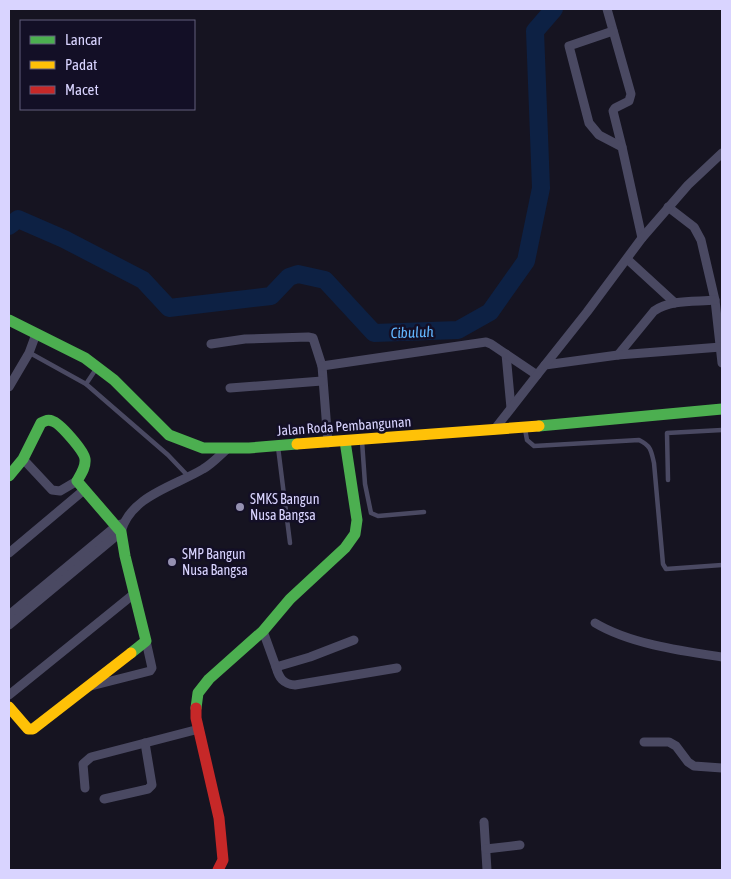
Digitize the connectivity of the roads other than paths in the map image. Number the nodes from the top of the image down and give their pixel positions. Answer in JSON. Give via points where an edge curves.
{"nodes":[{"id":1,"x":607,"y":9,"type":"edge"},
{"id":2,"x":613,"y":31,"type":"junction"},
{"id":3,"x":622,"y":147,"type":"junction"},
{"id":4,"x":722,"y":153,"type":"edge"},
{"id":5,"x":668,"y":207,"type":"junction"},
{"id":6,"x":642,"y":238,"type":"junction"},
{"id":7,"x":626,"y":259,"type":"junction"},
{"id":8,"x":715,"y":300,"type":"junction"},
{"id":9,"x":675,"y":303,"type":"junction"},
{"id":10,"x":9,"y":320,"type":"edge"},
{"id":11,"x":36,"y":334,"type":"junction"},
{"id":12,"x":211,"y":344,"type":"dead end"},
{"id":13,"x":721,"y":347,"type":"edge"},
{"id":14,"x":30,"y":352,"type":"junction"},
{"id":15,"x":506,"y":354,"type":"junction"},
{"id":16,"x":618,"y":355,"type":"junction"},
{"id":17,"x":722,"y":363,"type":"edge"},
{"id":18,"x":545,"y":365,"type":"junction"},
{"id":19,"x":97,"y":366,"type":"junction"},
{"id":20,"x":322,"y":366,"type":"junction"},
{"id":21,"x":536,"y":375,"type":"junction"},
{"id":22,"x":322,"y":381,"type":"junction"},
{"id":23,"x":86,"y":384,"type":"junction"},
{"id":24,"x":9,"y":387,"type":"edge"},
{"id":25,"x":230,"y":388,"type":"dead end"},
{"id":26,"x":511,"y":408,"type":"junction"},
{"id":27,"x":722,"y":409,"type":"edge"},
{"id":28,"x":525,"y":428,"type":"junction"},
{"id":29,"x":494,"y":430,"type":"junction"},
{"id":30,"x":722,"y":430,"type":"edge"},
{"id":31,"x":362,"y":440,"type":"junction"},
{"id":32,"x":346,"y":441,"type":"junction"},
{"id":33,"x":328,"y":443,"type":"junction"},
{"id":34,"x":278,"y":446,"type":"junction"},
{"id":35,"x":227,"y":449,"type":"junction"},
{"id":36,"x":23,"y":460,"type":"junction"},
{"id":37,"x":9,"y":476,"type":"edge"},
{"id":38,"x":189,"y":477,"type":"junction"},
{"id":39,"x":668,"y":480,"type":"dead end"},
{"id":40,"x":80,"y":485,"type":"junction"},
{"id":41,"x":424,"y":512,"type":"dead end"},
{"id":42,"x":120,"y":527,"type":"junction"},
{"id":43,"x":290,"y":543,"type":"dead end"},
{"id":44,"x":9,"y":553,"type":"edge"},
{"id":45,"x":722,"y":565,"type":"edge"},
{"id":46,"x":135,"y":593,"type":"junction"},
{"id":47,"x":10,"y":619,"type":"edge"},
{"id":48,"x":595,"y":623,"type":"dead end"},
{"id":49,"x":263,"y":631,"type":"junction"},
{"id":50,"x":354,"y":640,"type":"dead end"},
{"id":51,"x":146,"y":641,"type":"junction"},
{"id":52,"x":722,"y":657,"type":"edge"},
{"id":53,"x":276,"y":667,"type":"junction"},
{"id":54,"x":397,"y":668,"type":"dead end"},
{"id":55,"x":88,"y":687,"type":"junction"},
{"id":56,"x":9,"y":694,"type":"edge"},
{"id":57,"x":9,"y":707,"type":"edge"},
{"id":58,"x":199,"y":729,"type":"junction"},
{"id":59,"x":644,"y":742,"type":"dead end"},
{"id":60,"x":146,"y":743,"type":"junction"},
{"id":61,"x":722,"y":768,"type":"edge"},
{"id":62,"x":85,"y":788,"type":"dead end"},
{"id":63,"x":104,"y":799,"type":"dead end"},
{"id":64,"x":484,"y":822,"type":"dead end"},
{"id":65,"x":520,"y":845,"type":"dead end"},
{"id":66,"x":486,"y":849,"type":"junction"},
{"id":67,"x":218,"y":870,"type":"edge"},
{"id":68,"x":487,"y":870,"type":"edge"}],
"edges":[{"from":1,"to":2,"type":"street"},
{"from":2,"to":3,"type":"street","via":[[631,94],[629,101],[613,111]]},
{"from":2,"to":3,"type":"street","via":[[569,46],[589,123],[599,134]]},
{"from":3,"to":6,"type":"street"},
{"from":4,"to":5,"type":"street"},
{"from":5,"to":6,"type":"street"},
{"from":5,"to":8,"type":"street","via":[[697,232]]},
{"from":6,"to":7,"type":"street"},
{"from":7,"to":9,"type":"street"},
{"from":7,"to":18,"type":"street"},
{"from":8,"to":9,"type":"street"},
{"from":8,"to":13,"type":"street"},
{"from":9,"to":16,"type":"street","via":[[654,311]]},
{"from":10,"to":11,"type":"street","name":"Jalan Roda Pembangunan"},
{"from":11,"to":14,"type":"street"},
{"from":11,"to":19,"type":"street","name":"Jalan Roda Pembangunan"},
{"from":12,"to":20,"type":"street","via":[[245,339],[311,337]]},
{"from":13,"to":16,"type":"street"},
{"from":13,"to":17,"type":"street"},
{"from":14,"to":23,"type":"lane"},
{"from":14,"to":24,"type":"street"},
{"from":15,"to":20,"type":"street","via":[[486,342]]},
{"from":15,"to":21,"type":"street"},
{"from":15,"to":26,"type":"street"},
{"from":16,"to":18,"type":"street"},
{"from":18,"to":21,"type":"street"},
{"from":19,"to":23,"type":"lane"},
{"from":19,"to":35,"type":"street","name":"Jalan Roda Pembangunan","via":[[169,435],[203,448]]},
{"from":20,"to":22,"type":"street"},
{"from":21,"to":26,"type":"street"},
{"from":22,"to":25,"type":"street"},
{"from":22,"to":33,"type":"street"},
{"from":23,"to":38,"type":"lane"},
{"from":26,"to":29,"type":"street"},
{"from":27,"to":28,"type":"street","name":"Jalan Roda Pembangunan"},
{"from":28,"to":29,"type":"street","name":"Jalan Roda Pembangunan"},
{"from":28,"to":45,"type":"lane","via":[[527,440],[534,446],[639,440],[647,444],[654,463],[663,564],[666,568],[676,569]]},
{"from":29,"to":31,"type":"street","name":"Jalan Roda Pembangunan"},
{"from":30,"to":39,"type":"lane","via":[[667,433]]},
{"from":31,"to":32,"type":"street","name":"Jalan Roda Pembangunan"},
{"from":31,"to":41,"type":"lane","via":[[371,513],[378,516]]},
{"from":32,"to":33,"type":"street","name":"Jalan Roda Pembangunan"},
{"from":32,"to":49,"type":"street","via":[[357,520],[355,534],[345,548],[290,598]]},
{"from":33,"to":34,"type":"street","name":"Jalan Roda Pembangunan"},
{"from":34,"to":35,"type":"street","name":"Jalan Roda Pembangunan"},
{"from":34,"to":43,"type":"lane"},
{"from":35,"to":38,"type":"street"},
{"from":36,"to":37,"type":"street"},
{"from":36,"to":40,"type":"street","via":[[52,490]]},
{"from":36,"to":40,"type":"street","via":[[42,423],[53,420],[86,456]]},
{"from":38,"to":42,"type":"street","via":[[154,493]]},
{"from":40,"to":42,"type":"street"},
{"from":40,"to":44,"type":"street"},
{"from":42,"to":46,"type":"street"},
{"from":42,"to":47,"type":"street"},
{"from":46,"to":51,"type":"street"},
{"from":46,"to":56,"type":"street"},
{"from":48,"to":52,"type":"street","via":[[631,639]]},
{"from":49,"to":53,"type":"street"},
{"from":49,"to":58,"type":"street","via":[[209,679],[198,693],[196,718]]},
{"from":50,"to":53,"type":"street"},
{"from":51,"to":55,"type":"street"},
{"from":51,"to":55,"type":"street","via":[[150,671]]},
{"from":53,"to":54,"type":"street","via":[[282,680],[294,685]]},
{"from":55,"to":57,"type":"street","via":[[31,730]]},
{"from":58,"to":60,"type":"street"},
{"from":58,"to":67,"type":"street","via":[[219,818],[223,860]]},
{"from":59,"to":61,"type":"street","via":[[669,742],[694,766]]},
{"from":60,"to":62,"type":"street","via":[[86,760],[82,769]]},
{"from":60,"to":63,"type":"street","via":[[152,785],[148,789]]},
{"from":64,"to":66,"type":"street"},
{"from":65,"to":66,"type":"street"},
{"from":66,"to":68,"type":"street"}]}
